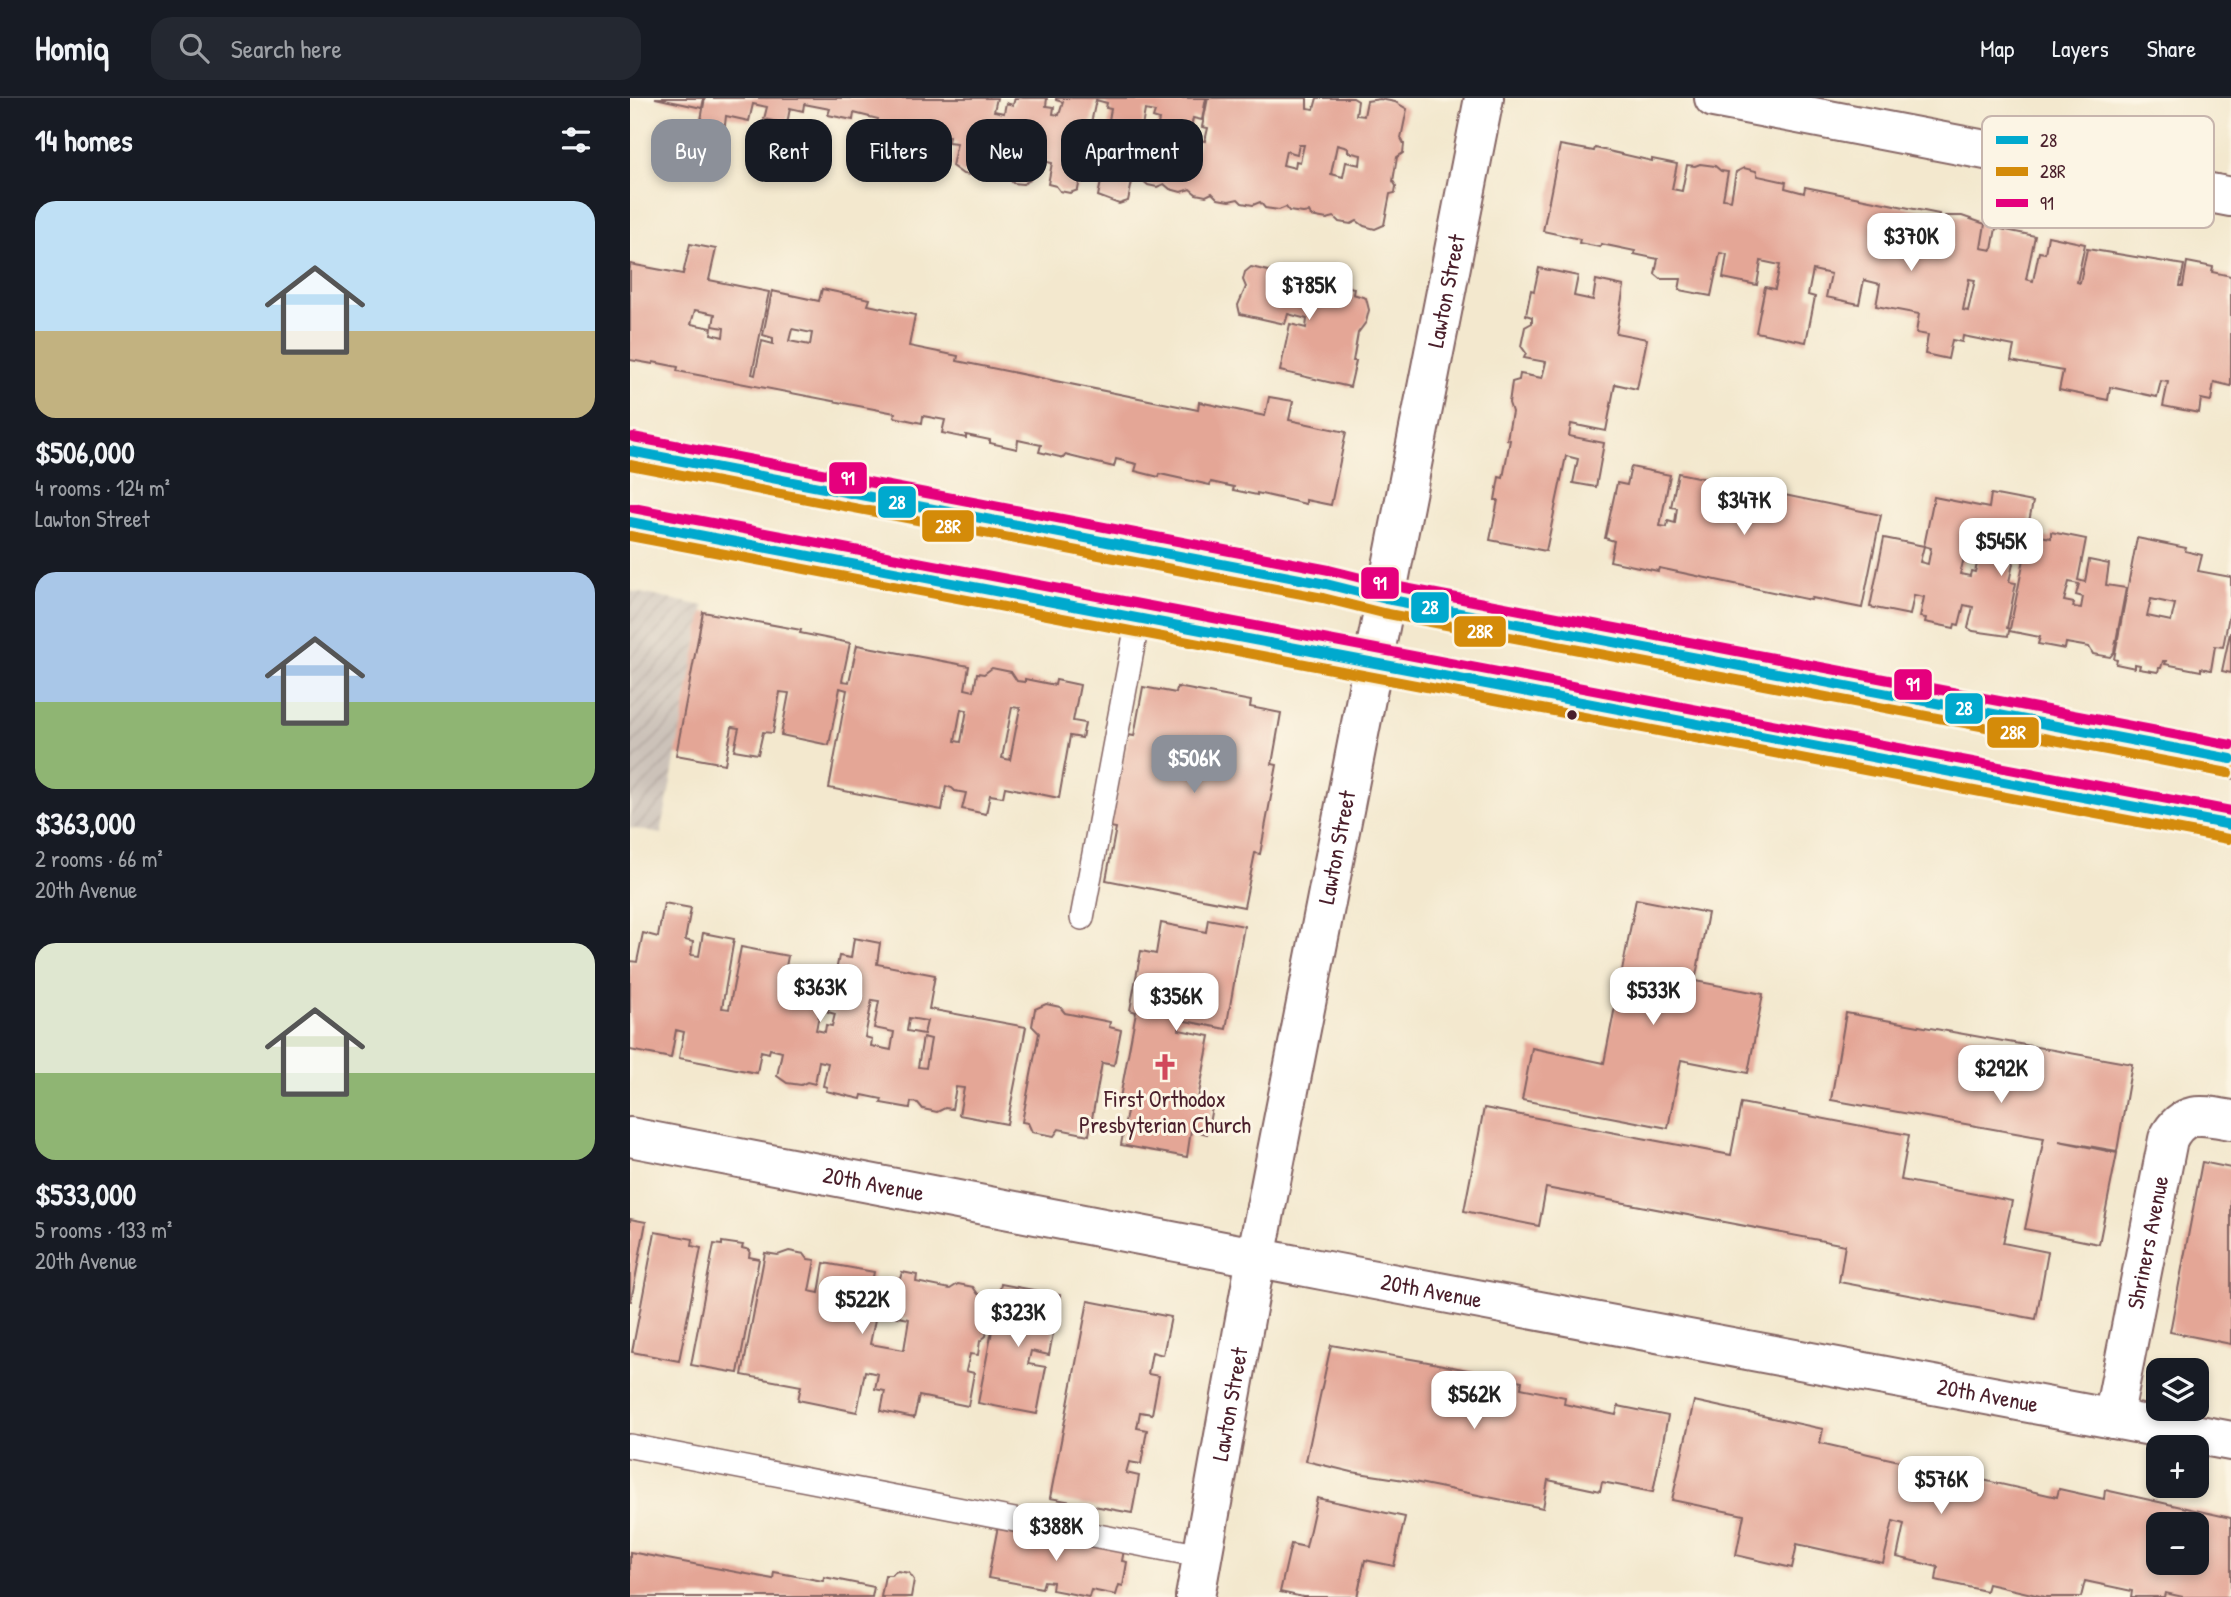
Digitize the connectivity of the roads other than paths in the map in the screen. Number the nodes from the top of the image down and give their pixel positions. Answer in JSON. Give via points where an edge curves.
{"nodes":[{"id":1,"x":1484,"y":98,"type":"edge"},
{"id":2,"x":1714,"y":98,"type":"edge"},
{"id":3,"x":1982,"y":149,"type":"edge"},
{"id":4,"x":630,"y":451,"type":"edge"},
{"id":5,"x":630,"y":522,"type":"edge"},
{"id":6,"x":1386,"y":599,"type":"junction"},
{"id":7,"x":1138,"y":619,"type":"junction"},
{"id":8,"x":1373,"y":663,"type":"junction"},
{"id":9,"x":2231,"y":759,"type":"edge"},
{"id":10,"x":2231,"y":825,"type":"edge"},
{"id":11,"x":1082,"y":918,"type":"dead end"},
{"id":12,"x":2231,"y":1120,"type":"edge"},
{"id":13,"x":630,"y":1137,"type":"edge"},
{"id":14,"x":1256,"y":1258,"type":"junction"},
{"id":15,"x":2113,"y":1419,"type":"junction"},
{"id":16,"x":2231,"y":1441,"type":"edge"},
{"id":17,"x":630,"y":1446,"type":"edge"},
{"id":18,"x":1202,"y":1556,"type":"junction"},
{"id":19,"x":1195,"y":1597,"type":"edge"}],
"edges":[{"from":1,"to":6,"type":"street","name":"Lawton Street"},
{"from":2,"to":3,"type":"street"},
{"from":4,"to":6,"type":"highway"},
{"from":5,"to":7,"type":"highway"},
{"from":6,"to":8,"type":"street","name":"Lawton Street"},
{"from":6,"to":9,"type":"highway"},
{"from":7,"to":8,"type":"highway"},
{"from":7,"to":11,"type":"lane"},
{"from":8,"to":10,"type":"highway"},
{"from":8,"to":14,"type":"street","name":"Lawton Street"},
{"from":12,"to":15,"type":"street","name":"Shriners Avenue","via":[[2197,1115],[2174,1127],[2168,1139]]},
{"from":13,"to":14,"type":"street","name":"20th Avenue"},
{"from":14,"to":15,"type":"street","name":"20th Avenue"},
{"from":14,"to":18,"type":"street","name":"Lawton Street"},
{"from":15,"to":16,"type":"street","name":"20th Avenue"},
{"from":17,"to":18,"type":"lane"},
{"from":18,"to":19,"type":"street","name":"Lawton Street"}]}
